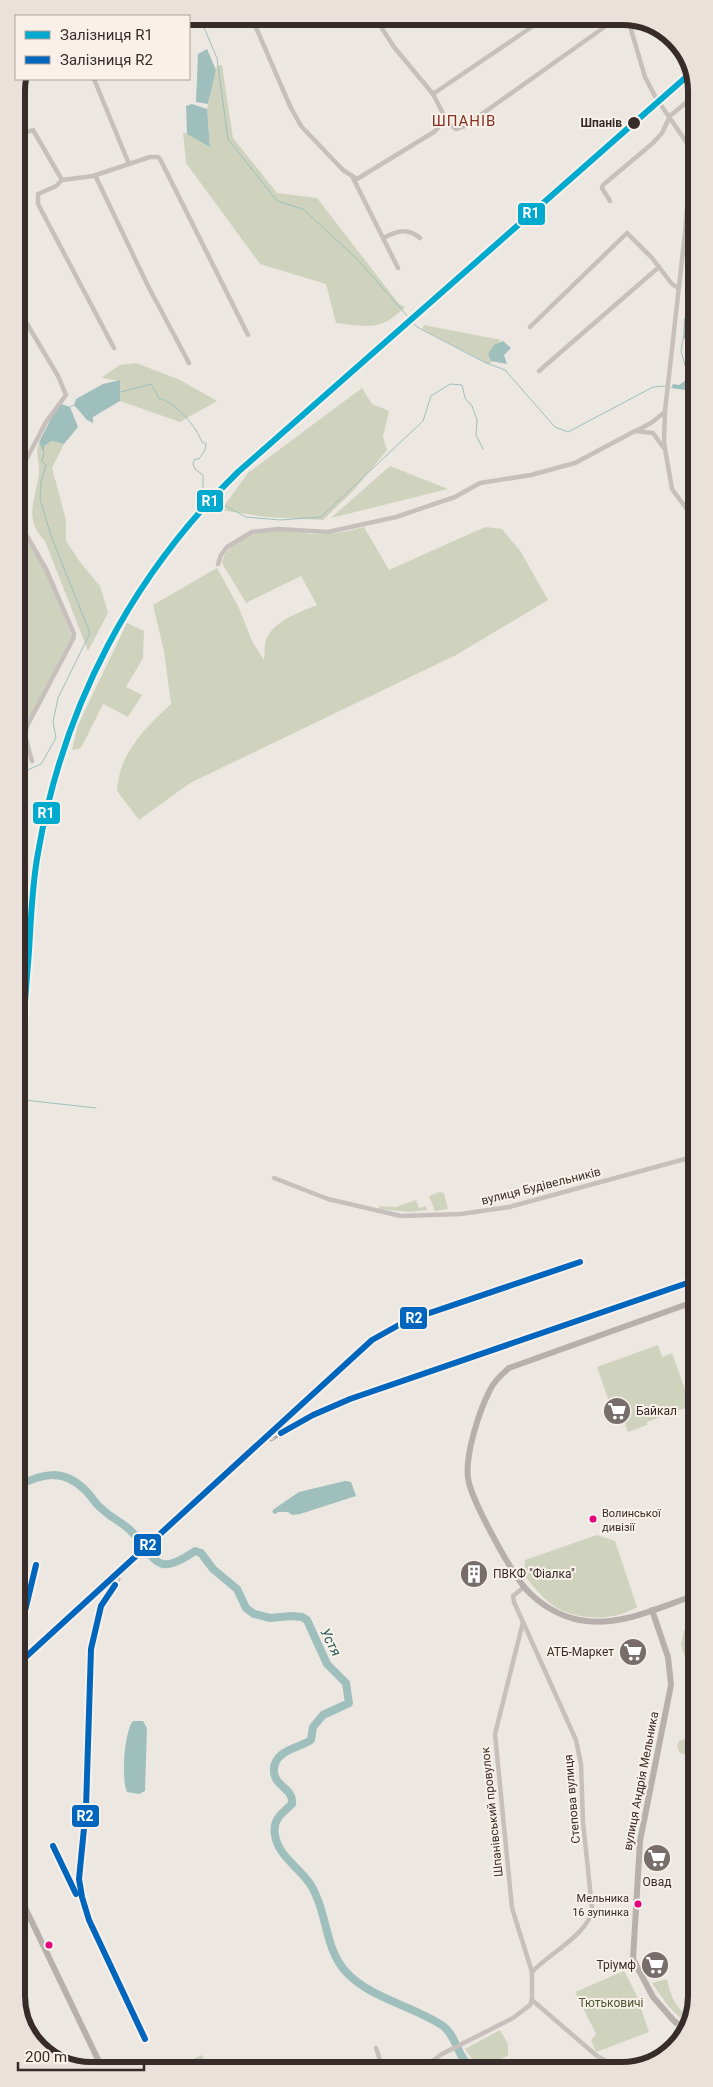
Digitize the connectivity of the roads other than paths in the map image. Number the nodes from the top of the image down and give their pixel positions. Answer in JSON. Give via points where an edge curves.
{"nodes":[{"id":1,"x":255,"y":25,"type":"edge"},
{"id":2,"x":380,"y":25,"type":"edge"},
{"id":3,"x":535,"y":25,"type":"edge"},
{"id":4,"x":607,"y":25,"type":"edge"},
{"id":5,"x":630,"y":25,"type":"edge"},
{"id":6,"x":94,"y":80,"type":"edge"},
{"id":7,"x":433,"y":94,"type":"junction"},
{"id":8,"x":688,"y":101,"type":"edge"},
{"id":9,"x":670,"y":116,"type":"junction"},
{"id":10,"x":446,"y":120,"type":"junction"},
{"id":11,"x":25,"y":133,"type":"edge"},
{"id":12,"x":688,"y":143,"type":"edge"},
{"id":13,"x":129,"y":164,"type":"junction"},
{"id":14,"x":95,"y":175,"type":"junction"},
{"id":15,"x":353,"y":178,"type":"junction"},
{"id":16,"x":62,"y":180,"type":"junction"},
{"id":17,"x":688,"y":195,"type":"edge"},
{"id":18,"x":610,"y":201,"type":"dead end"},
{"id":19,"x":383,"y":238,"type":"junction"},
{"id":20,"x":420,"y":238,"type":"dead end"},
{"id":21,"x":659,"y":267,"type":"junction"},
{"id":22,"x":398,"y":268,"type":"dead end"},
{"id":23,"x":678,"y":288,"type":"junction"},
{"id":24,"x":25,"y":320,"type":"edge"},
{"id":25,"x":530,"y":327,"type":"dead end"},
{"id":26,"x":248,"y":335,"type":"dead end"},
{"id":27,"x":114,"y":348,"type":"dead end"},
{"id":28,"x":189,"y":363,"type":"dead end"},
{"id":29,"x":539,"y":371,"type":"dead end"},
{"id":30,"x":665,"y":412,"type":"junction"},
{"id":31,"x":635,"y":431,"type":"junction"},
{"id":32,"x":664,"y":450,"type":"junction"},
{"id":33,"x":25,"y":469,"type":"edge"},
{"id":34,"x":688,"y":511,"type":"edge"},
{"id":35,"x":25,"y":533,"type":"edge"},
{"id":36,"x":218,"y":564,"type":"dead end"},
{"id":37,"x":32,"y":761,"type":"dead end"},
{"id":38,"x":688,"y":1158,"type":"edge"},
{"id":39,"x":274,"y":1178,"type":"dead end"},
{"id":40,"x":688,"y":1304,"type":"edge"},
{"id":41,"x":524,"y":1587,"type":"junction"},
{"id":42,"x":688,"y":1598,"type":"edge"},
{"id":43,"x":652,"y":1610,"type":"junction"},
{"id":44,"x":523,"y":1622,"type":"junction"},
{"id":45,"x":25,"y":1908,"type":"edge"},
{"id":46,"x":532,"y":1972,"type":"junction"},
{"id":47,"x":532,"y":2000,"type":"junction"},
{"id":48,"x":680,"y":2026,"type":"edge"},
{"id":49,"x":376,"y":2048,"type":"dead end"},
{"id":50,"x":98,"y":2062,"type":"edge"},
{"id":51,"x":381,"y":2062,"type":"edge"},
{"id":52,"x":431,"y":2062,"type":"edge"},
{"id":53,"x":608,"y":2062,"type":"edge"}],
"edges":[{"from":1,"to":15,"type":"street","via":[[301,126]]},
{"from":2,"to":7,"type":"street"},
{"from":3,"to":7,"type":"street"},
{"from":4,"to":10,"type":"street","via":[[465,126],[454,128]]},
{"from":5,"to":9,"type":"street","via":[[645,77]]},
{"from":6,"to":13,"type":"street"},
{"from":7,"to":10,"type":"street"},
{"from":8,"to":9,"type":"street"},
{"from":9,"to":12,"type":"street"},
{"from":9,"to":18,"type":"street","via":[[662,133],[603,186]]},
{"from":10,"to":15,"type":"street","via":[[434,132],[357,179]]},
{"from":11,"to":16,"type":"street","via":[[34,130]]},
{"from":13,"to":14,"type":"street"},
{"from":13,"to":26,"type":"street","via":[[154,156],[163,162]]},
{"from":14,"to":16,"type":"street"},
{"from":14,"to":28,"type":"street"},
{"from":15,"to":19,"type":"street"},
{"from":16,"to":27,"type":"street","via":[[38,194],[38,204]]},
{"from":17,"to":23,"type":"street"},
{"from":19,"to":20,"type":"street","via":[[405,230]]},
{"from":19,"to":22,"type":"street"},
{"from":21,"to":23,"type":"street"},
{"from":21,"to":25,"type":"street","via":[[627,233]]},
{"from":21,"to":29,"type":"street"},
{"from":23,"to":30,"type":"street"},
{"from":24,"to":33,"type":"street","via":[[66,395],[46,422],[26,460]]},
{"from":30,"to":31,"type":"street"},
{"from":30,"to":32,"type":"street"},
{"from":31,"to":32,"type":"street","via":[[653,433]]},
{"from":31,"to":36,"type":"street","via":[[575,463],[531,475],[480,483],[455,497],[396,518],[328,532],[278,529],[252,532],[227,547]]},
{"from":32,"to":34,"type":"street","via":[[672,489]]},
{"from":35,"to":37,"type":"street","via":[[46,568],[74,634],[27,726]]},
{"from":38,"to":39,"type":"street","name":"вулиця Будівельників","via":[[509,1207],[461,1214],[401,1216],[328,1199]]},
{"from":40,"to":41,"type":"street","via":[[510,1368],[495,1382],[482,1411],[468,1460],[467,1476],[477,1506]]},
{"from":41,"to":43,"type":"street","via":[[548,1607],[578,1620],[606,1622]]},
{"from":41,"to":44,"type":"street","name":"Степова вулиця","via":[[513,1596]]},
{"from":42,"to":43,"type":"street"},
{"from":43,"to":48,"type":"street","name":"вулиця Андрія Мельника","via":[[668,1658],[671,1685],[640,1841],[633,1959],[653,1997]]},
{"from":44,"to":46,"type":"street","name":"Шпанівський провулок","via":[[495,1734],[512,1908]]},
{"from":44,"to":46,"type":"street","name":"Степова вулиця","via":[[576,1740],[581,1764],[592,1896],[589,1922]]},
{"from":45,"to":50,"type":"street"},
{"from":46,"to":47,"type":"street","name":"Шпанівський провулок"},
{"from":47,"to":52,"type":"street","via":[[513,2018]]},
{"from":47,"to":53,"type":"street"},
{"from":49,"to":51,"type":"street"}]}
